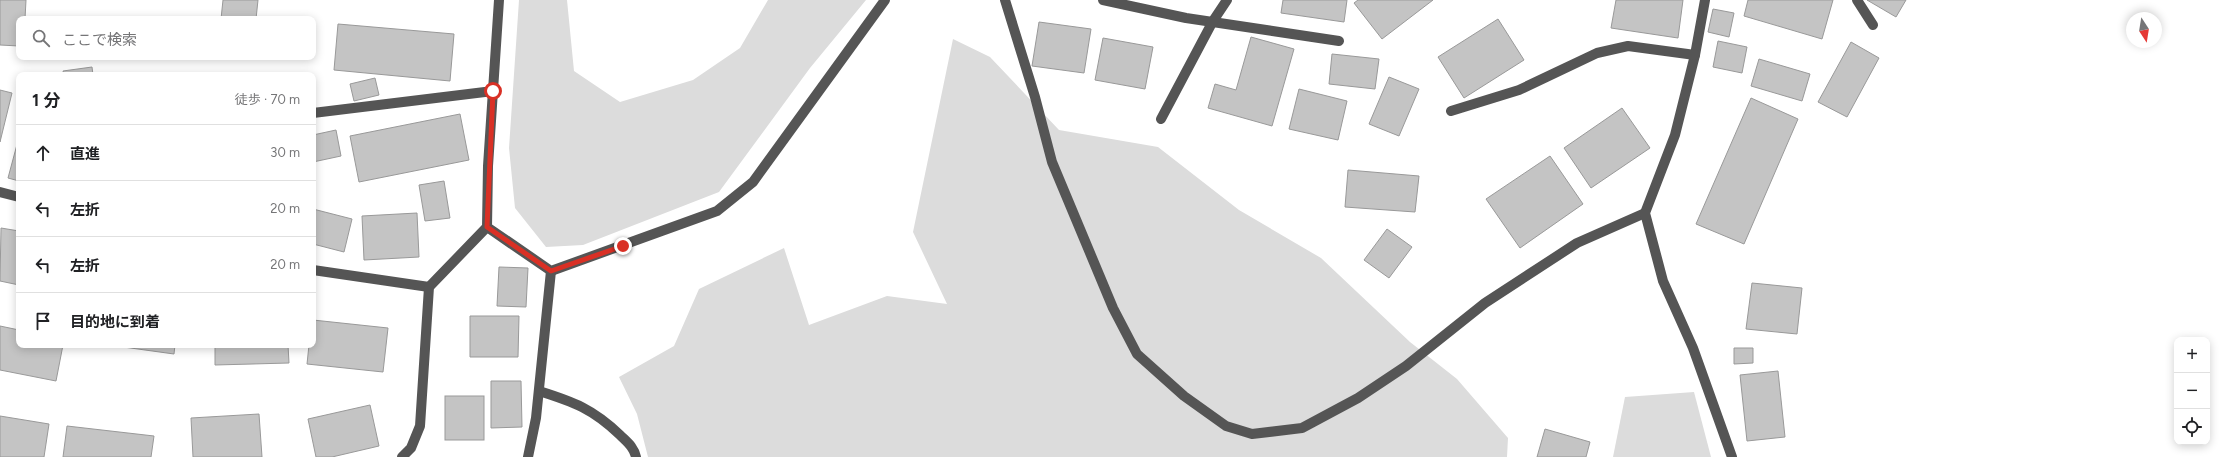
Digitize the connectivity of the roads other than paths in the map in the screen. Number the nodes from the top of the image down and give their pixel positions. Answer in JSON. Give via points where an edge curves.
{"nodes":[{"id":1,"x":499,"y":0,"type":"edge"},
{"id":2,"x":885,"y":0,"type":"edge"},
{"id":3,"x":1005,"y":0,"type":"edge"},
{"id":4,"x":1103,"y":0,"type":"edge"},
{"id":5,"x":1227,"y":0,"type":"edge"},
{"id":6,"x":1705,"y":0,"type":"edge"},
{"id":7,"x":1857,"y":0,"type":"edge"},
{"id":8,"x":1213,"y":21,"type":"junction"},
{"id":9,"x":1873,"y":25,"type":"dead end"},
{"id":10,"x":1339,"y":41,"type":"dead end"},
{"id":11,"x":1695,"y":55,"type":"junction"},
{"id":12,"x":493,"y":91,"type":"junction"},
{"id":13,"x":1451,"y":111,"type":"dead end"},
{"id":14,"x":316,"y":113,"type":"edge"},
{"id":15,"x":1161,"y":119,"type":"dead end"},
{"id":16,"x":0,"y":192,"type":"edge"},
{"id":17,"x":16,"y":196,"type":"edge"},
{"id":18,"x":1645,"y":213,"type":"junction"},
{"id":19,"x":487,"y":227,"type":"junction"},
{"id":20,"x":316,"y":270,"type":"edge"},
{"id":21,"x":551,"y":271,"type":"junction"},
{"id":22,"x":430,"y":287,"type":"junction"},
{"id":23,"x":539,"y":391,"type":"junction"},
{"id":24,"x":402,"y":457,"type":"edge"},
{"id":25,"x":528,"y":457,"type":"edge"},
{"id":26,"x":636,"y":457,"type":"edge"},
{"id":27,"x":1732,"y":457,"type":"edge"}],
"edges":[{"from":1,"to":12,"type":"street"},
{"from":2,"to":21,"type":"street","via":[[753,182],[717,211]]},
{"from":3,"to":18,"type":"street","via":[[1052,162],[1089,255],[1137,354],[1184,396],[1232,428],[1252,434],[1302,428],[1358,398],[1406,366],[1485,303],[1577,243]]},
{"from":4,"to":8,"type":"street","via":[[1186,18]]},
{"from":5,"to":8,"type":"street"},
{"from":6,"to":11,"type":"street"},
{"from":7,"to":9,"type":"street"},
{"from":8,"to":10,"type":"street"},
{"from":8,"to":15,"type":"street"},
{"from":11,"to":13,"type":"street","via":[[1628,46],[1597,53],[1519,90]]},
{"from":11,"to":18,"type":"street","via":[[1675,135]]},
{"from":12,"to":14,"type":"street"},
{"from":12,"to":19,"type":"street"},
{"from":16,"to":17,"type":"street"},
{"from":18,"to":27,"type":"street","via":[[1663,281],[1692,348]]},
{"from":19,"to":21,"type":"street"},
{"from":19,"to":22,"type":"street"},
{"from":20,"to":22,"type":"street"},
{"from":21,"to":23,"type":"street"},
{"from":22,"to":24,"type":"street","via":[[420,426],[411,448]]},
{"from":23,"to":25,"type":"street"},
{"from":23,"to":26,"type":"street","via":[[571,401],[601,417],[634,449]]}]}
